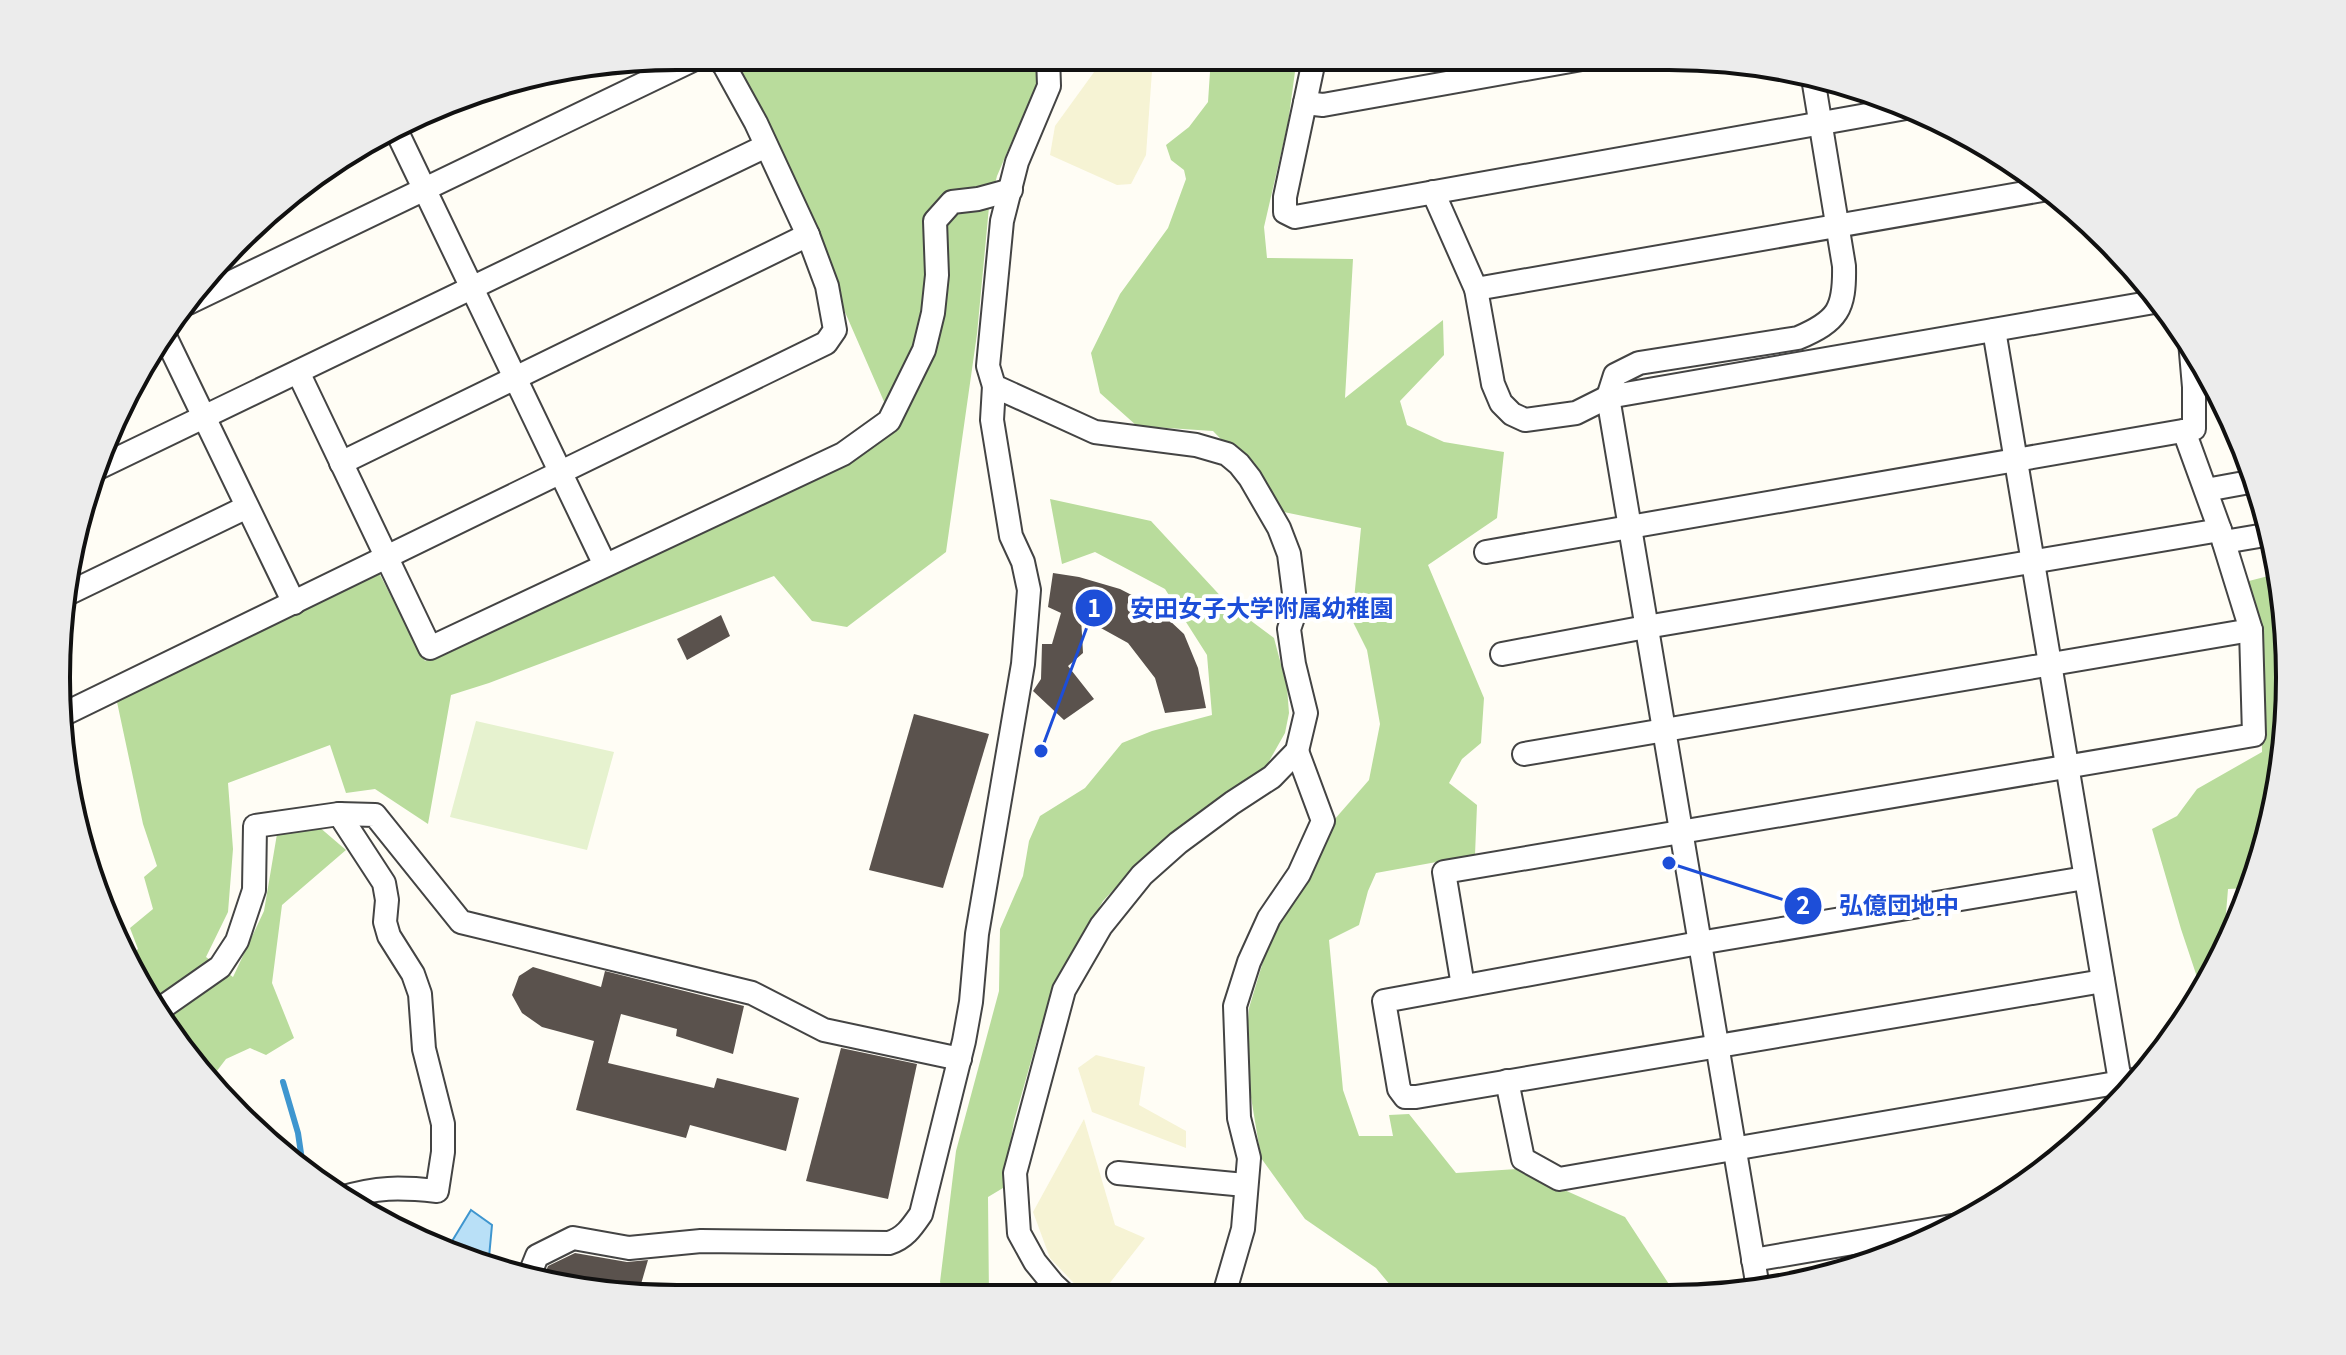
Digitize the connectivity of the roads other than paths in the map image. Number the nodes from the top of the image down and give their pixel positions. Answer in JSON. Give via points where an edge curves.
{"nodes":[{"id":1,"x":671,"y":70,"type":"edge"},
{"id":2,"x":727,"y":70,"type":"edge"},
{"id":3,"x":1048,"y":70,"type":"edge"},
{"id":4,"x":1312,"y":70,"type":"edge"},
{"id":5,"x":1520,"y":70,"type":"edge"},
{"id":6,"x":1815,"y":88,"type":"edge"},
{"id":7,"x":1305,"y":103,"type":"junction"},
{"id":8,"x":1888,"y":111,"type":"edge"},
{"id":9,"x":1821,"y":122,"type":"junction"},
{"id":10,"x":400,"y":138,"type":"edge"},
{"id":11,"x":766,"y":146,"type":"junction"},
{"id":12,"x":424,"y":188,"type":"junction"},
{"id":13,"x":1011,"y":190,"type":"junction"},
{"id":14,"x":1433,"y":192,"type":"junction"},
{"id":15,"x":2032,"y":192,"type":"edge"},
{"id":16,"x":1837,"y":225,"type":"junction"},
{"id":17,"x":808,"y":235,"type":"junction"},
{"id":18,"x":472,"y":287,"type":"junction"},
{"id":19,"x":1476,"y":289,"type":"junction"},
{"id":20,"x":208,"y":293,"type":"edge"},
{"id":21,"x":2146,"y":303,"type":"edge"},
{"id":22,"x":1994,"y":330,"type":"junction"},
{"id":23,"x":169,"y":345,"type":"edge"},
{"id":24,"x":2193,"y":370,"type":"edge"},
{"id":25,"x":298,"y":372,"type":"junction"},
{"id":26,"x":516,"y":377,"type":"junction"},
{"id":27,"x":994,"y":386,"type":"junction"},
{"id":28,"x":1608,"y":397,"type":"junction"},
{"id":29,"x":204,"y":417,"type":"junction"},
{"id":30,"x":2184,"y":431,"type":"junction"},
{"id":31,"x":2015,"y":460,"type":"junction"},
{"id":32,"x":109,"y":462,"type":"edge"},
{"id":33,"x":341,"y":463,"type":"junction"},
{"id":34,"x":561,"y":471,"type":"junction"},
{"id":35,"x":2244,"y":483,"type":"edge"},
{"id":36,"x":2206,"y":490,"type":"junction"},
{"id":37,"x":247,"y":507,"type":"junction"},
{"id":38,"x":1629,"y":527,"type":"junction"},
{"id":39,"x":2258,"y":535,"type":"edge"},
{"id":40,"x":2222,"y":536,"type":"junction"},
{"id":41,"x":1486,"y":552,"type":"dead end"},
{"id":42,"x":387,"y":557,"type":"junction"},
{"id":43,"x":2032,"y":562,"type":"junction"},
{"id":44,"x":605,"y":565,"type":"junction"},
{"id":45,"x":77,"y":589,"type":"edge"},
{"id":46,"x":294,"y":603,"type":"junction"},
{"id":47,"x":1646,"y":627,"type":"junction"},
{"id":48,"x":2251,"y":630,"type":"junction"},
{"id":49,"x":1502,"y":654,"type":"dead end"},
{"id":50,"x":2050,"y":664,"type":"junction"},
{"id":51,"x":71,"y":711,"type":"edge"},
{"id":52,"x":1663,"y":730,"type":"junction"},
{"id":53,"x":1297,"y":751,"type":"junction"},
{"id":54,"x":1524,"y":754,"type":"dead end"},
{"id":55,"x":2066,"y":765,"type":"junction"},
{"id":56,"x":339,"y":814,"type":"junction"},
{"id":57,"x":1681,"y":832,"type":"junction"},
{"id":58,"x":2085,"y":878,"type":"junction"},
{"id":59,"x":1699,"y":943,"type":"junction"},
{"id":60,"x":2103,"y":981,"type":"junction"},
{"id":61,"x":1463,"y":986,"type":"junction"},
{"id":62,"x":166,"y":1005,"type":"edge"},
{"id":63,"x":1717,"y":1045,"type":"junction"},
{"id":64,"x":960,"y":1059,"type":"junction"},
{"id":65,"x":2125,"y":1078,"type":"edge"},
{"id":66,"x":1507,"y":1081,"type":"junction"},
{"id":67,"x":2115,"y":1089,"type":"edge"},
{"id":68,"x":1734,"y":1148,"type":"junction"},
{"id":69,"x":1118,"y":1173,"type":"dead end"},
{"id":70,"x":1245,"y":1185,"type":"junction"},
{"id":71,"x":357,"y":1193,"type":"edge"},
{"id":72,"x":1915,"y":1232,"type":"edge"},
{"id":73,"x":1753,"y":1260,"type":"junction"},
{"id":74,"x":533,"y":1267,"type":"edge"},
{"id":75,"x":1756,"y":1279,"type":"edge"},
{"id":76,"x":1054,"y":1285,"type":"edge"},
{"id":77,"x":1227,"y":1285,"type":"edge"}],
"edges":[{"from":1,"to":12,"type":"street"},
{"from":2,"to":11,"type":"street"},
{"from":3,"to":13,"type":"street","via":[[1049,86]]},
{"from":4,"to":7,"type":"street"},
{"from":5,"to":7,"type":"street","via":[[1323,105]]},
{"from":6,"to":9,"type":"street"},
{"from":7,"to":14,"type":"street","via":[[1285,212],[1295,217]]},
{"from":8,"to":9,"type":"street"},
{"from":9,"to":14,"type":"street"},
{"from":9,"to":16,"type":"street"},
{"from":10,"to":12,"type":"street"},
{"from":11,"to":17,"type":"street"},
{"from":11,"to":18,"type":"street"},
{"from":12,"to":18,"type":"street"},
{"from":12,"to":20,"type":"street"},
{"from":13,"to":27,"type":"street","via":[[1002,221],[990,337],[988,366]]},
{"from":13,"to":44,"type":"street","via":[[952,202],[935,221],[933,313],[920,359],[889,421],[843,454]]},
{"from":14,"to":19,"type":"street"},
{"from":15,"to":16,"type":"street"},
{"from":16,"to":19,"type":"street"},
{"from":16,"to":28,"type":"street","via":[[1845,293],[1836,313],[1820,328],[1798,338],[1639,363],[1615,375]]},
{"from":17,"to":26,"type":"street"},
{"from":17,"to":34,"type":"street","via":[[827,286],[835,330],[826,343]]},
{"from":18,"to":25,"type":"street"},
{"from":18,"to":26,"type":"street"},
{"from":19,"to":28,"type":"street","via":[[1493,384],[1512,414],[1525,420],[1576,413]]},
{"from":21,"to":22,"type":"street"},
{"from":22,"to":28,"type":"street"},
{"from":22,"to":31,"type":"street"},
{"from":23,"to":29,"type":"street"},
{"from":24,"to":30,"type":"street","via":[[2194,429]]},
{"from":25,"to":29,"type":"street"},
{"from":25,"to":33,"type":"street"},
{"from":26,"to":33,"type":"street"},
{"from":26,"to":34,"type":"street"},
{"from":27,"to":53,"type":"street","via":[[1095,432],[1196,445],[1227,454],[1239,464],[1289,554],[1296,609],[1289,629],[1306,713]]},
{"from":27,"to":64,"type":"street","via":[[992,420],[1006,507],[1029,590],[1023,664]]},
{"from":28,"to":38,"type":"street"},
{"from":29,"to":32,"type":"street"},
{"from":29,"to":37,"type":"street"},
{"from":30,"to":31,"type":"street"},
{"from":30,"to":36,"type":"street"},
{"from":31,"to":38,"type":"street"},
{"from":31,"to":43,"type":"street"},
{"from":33,"to":42,"type":"street"},
{"from":34,"to":42,"type":"street"},
{"from":34,"to":44,"type":"street"},
{"from":35,"to":36,"type":"street"},
{"from":36,"to":40,"type":"street"},
{"from":37,"to":45,"type":"street"},
{"from":37,"to":46,"type":"street"},
{"from":38,"to":41,"type":"street"},
{"from":38,"to":47,"type":"street"},
{"from":39,"to":40,"type":"street"},
{"from":40,"to":43,"type":"street"},
{"from":40,"to":48,"type":"street"},
{"from":42,"to":44,"type":"street","via":[[430,648]]},
{"from":42,"to":46,"type":"street"},
{"from":43,"to":47,"type":"street"},
{"from":43,"to":50,"type":"street"},
{"from":46,"to":51,"type":"street"},
{"from":47,"to":49,"type":"street"},
{"from":47,"to":52,"type":"street"},
{"from":48,"to":50,"type":"street"},
{"from":48,"to":55,"type":"street","via":[[2254,735]]},
{"from":50,"to":52,"type":"street"},
{"from":50,"to":55,"type":"street"},
{"from":52,"to":54,"type":"street"},
{"from":52,"to":57,"type":"street"},
{"from":53,"to":70,"type":"street","via":[[1323,821],[1299,874],[1269,918],[1235,1006],[1239,1118],[1249,1158]]},
{"from":53,"to":76,"type":"street","via":[[1272,777],[1142,875],[1101,926],[1064,990],[1015,1173],[1019,1233]]},
{"from":55,"to":57,"type":"street"},
{"from":55,"to":58,"type":"street"},
{"from":56,"to":62,"type":"street","via":[[255,826],[254,890],[237,941],[220,967]]},
{"from":56,"to":64,"type":"street","via":[[375,815],[461,922],[752,993],[824,1030]]},
{"from":56,"to":71,"type":"street","via":[[384,883],[389,936],[420,994],[424,1049],[443,1124],[437,1191],[377,1188]]},
{"from":57,"to":59,"type":"street"},
{"from":57,"to":61,"type":"street","via":[[1444,872]]},
{"from":58,"to":59,"type":"street"},
{"from":58,"to":60,"type":"street"},
{"from":59,"to":61,"type":"street"},
{"from":59,"to":63,"type":"street"},
{"from":60,"to":63,"type":"street"},
{"from":60,"to":65,"type":"street"},
{"from":61,"to":66,"type":"street","via":[[1384,1001],[1399,1089],[1405,1097],[1416,1097]]},
{"from":63,"to":66,"type":"street"},
{"from":63,"to":68,"type":"street"},
{"from":64,"to":74,"type":"street","via":[[921,1214],[899,1240],[701,1241],[629,1248],[573,1238],[537,1256]]},
{"from":66,"to":68,"type":"street","via":[[1523,1159],[1559,1179]]},
{"from":67,"to":68,"type":"street"},
{"from":68,"to":73,"type":"street"},
{"from":69,"to":70,"type":"street"},
{"from":70,"to":77,"type":"street","via":[[1243,1229]]},
{"from":72,"to":73,"type":"street"},
{"from":73,"to":75,"type":"street"}]}
